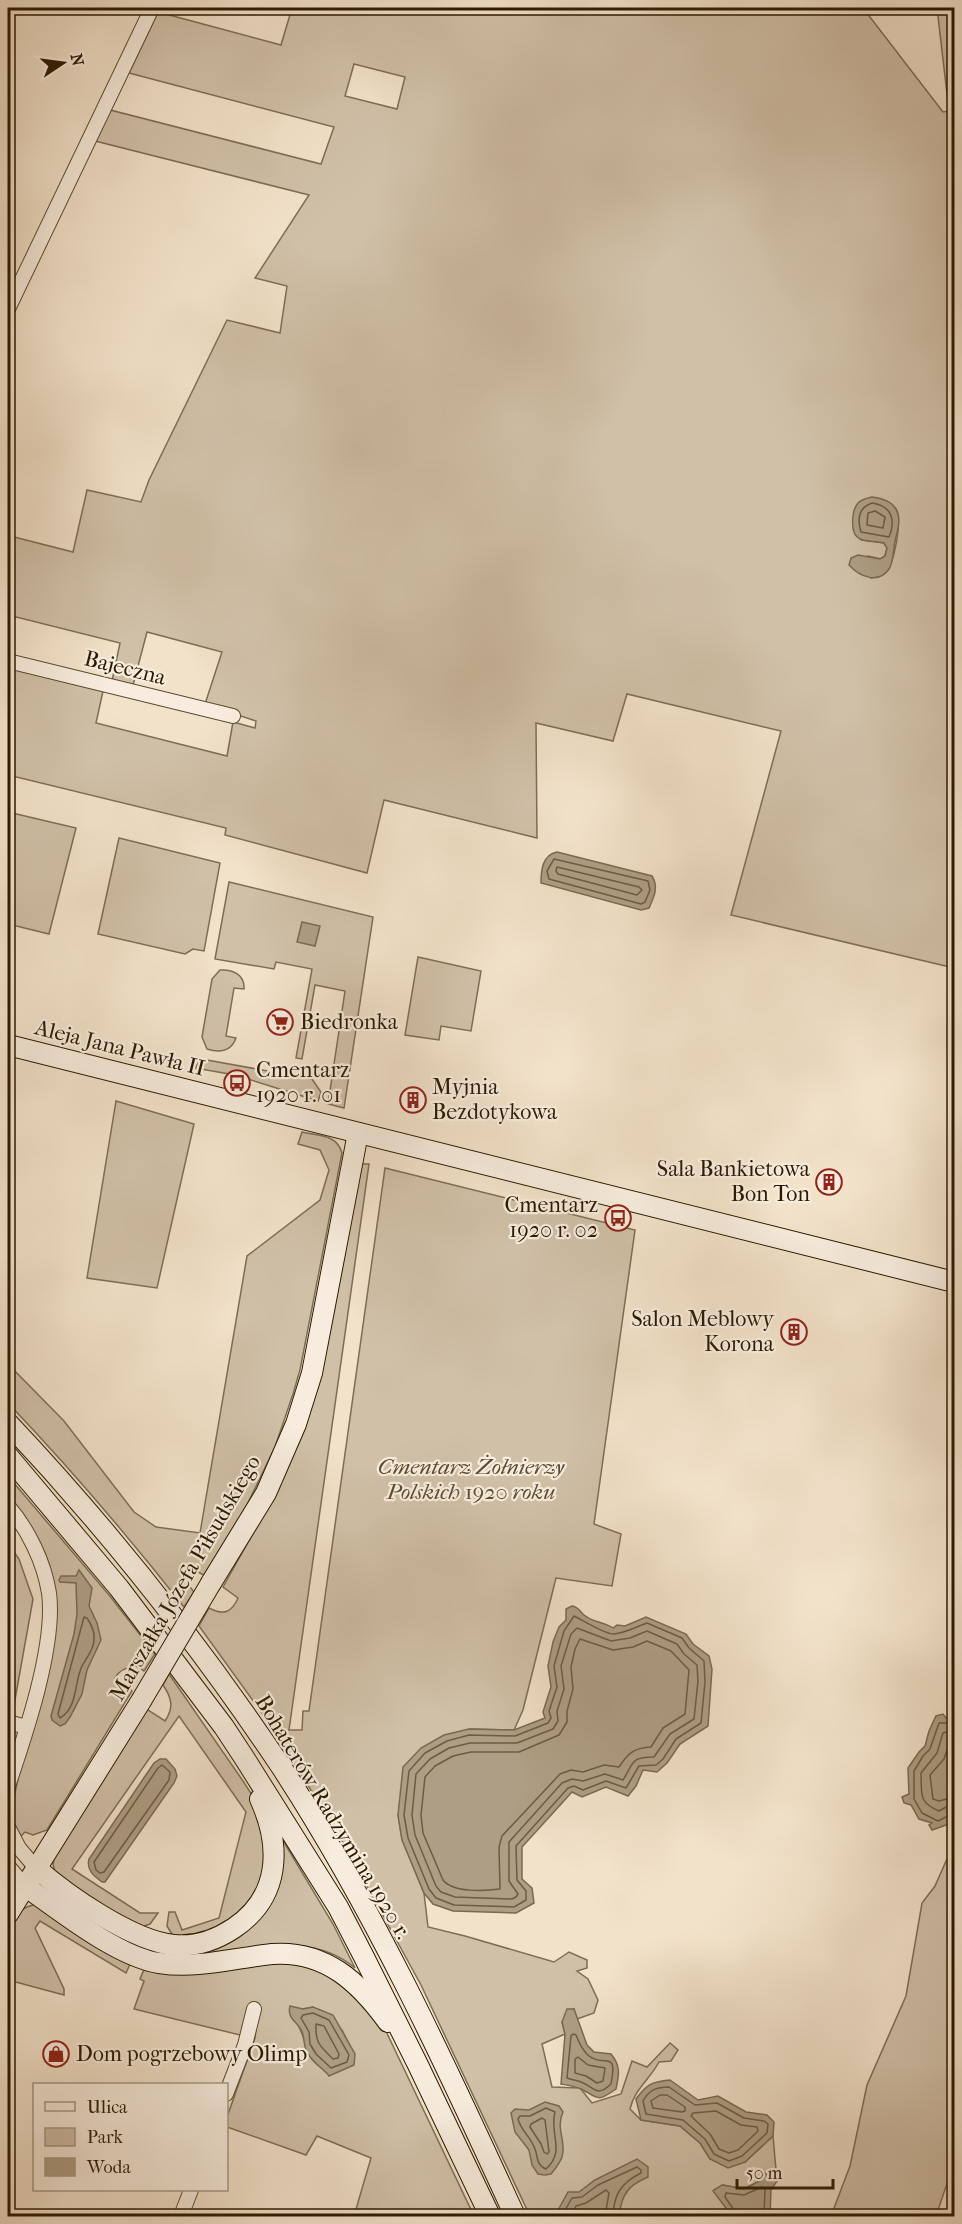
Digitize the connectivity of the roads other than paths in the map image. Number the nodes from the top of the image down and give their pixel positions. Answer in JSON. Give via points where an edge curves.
{"nodes":[{"id":1,"x":152,"y":8,"type":"edge"},
{"id":2,"x":8,"y":309,"type":"edge"},
{"id":3,"x":8,"y":661,"type":"edge"},
{"id":4,"x":233,"y":716,"type":"dead end"},
{"id":5,"x":8,"y":1045,"type":"edge"},
{"id":6,"x":358,"y":1132,"type":"junction"},
{"id":7,"x":954,"y":1282,"type":"edge"},
{"id":8,"x":8,"y":1423,"type":"edge"},
{"id":9,"x":8,"y":1456,"type":"edge"},
{"id":10,"x":8,"y":1506,"type":"edge"},
{"id":11,"x":8,"y":1722,"type":"edge"},
{"id":12,"x":26,"y":1727,"type":"junction"},
{"id":13,"x":224,"y":1727,"type":"junction"},
{"id":14,"x":8,"y":1785,"type":"edge"},
{"id":15,"x":8,"y":1798,"type":"edge"},
{"id":16,"x":8,"y":1827,"type":"edge"},
{"id":17,"x":8,"y":1866,"type":"edge"},
{"id":18,"x":36,"y":1868,"type":"junction"},
{"id":19,"x":25,"y":1886,"type":"junction"},
{"id":20,"x":8,"y":1914,"type":"edge"},
{"id":21,"x":254,"y":2009,"type":"dead end"},
{"id":22,"x":418,"y":2065,"type":"junction"},
{"id":23,"x":228,"y":2089,"type":"edge"},
{"id":24,"x":191,"y":2191,"type":"edge"},
{"id":25,"x":181,"y":2217,"type":"edge"},
{"id":26,"x":490,"y":2217,"type":"edge"},
{"id":27,"x":515,"y":2217,"type":"edge"}],
"edges":[{"from":1,"to":2,"type":"street"},
{"from":3,"to":4,"type":"street","name":"Bajeczna"},
{"from":5,"to":6,"type":"main road","name":"Aleja Jana Pawła II"},
{"from":6,"to":7,"type":"main road","name":"Aleja Jana Pawła II"},
{"from":6,"to":18,"type":"main road","name":"Marszałka Józefa Piłsudskiego","bridge":true,"via":[[312,1373],[296,1424],[266,1493]]},
{"from":8,"to":27,"type":"main road","name":"Bohaterów Radzymina 1920 r.","via":[[142,1577],[281,1767],[391,1958]]},
{"from":9,"to":13,"type":"main road","name":"Bohaterów Radzymina 1920 r.","via":[[118,1588]]},
{"from":10,"to":12,"type":"street","via":[[29,1536],[49,1594],[43,1662]]},
{"from":11,"to":12,"type":"street"},
{"from":12,"to":14,"type":"street"},
{"from":13,"to":18,"type":"main road","via":[[264,1806],[274,1845],[270,1884],[245,1921],[223,1935],[192,1945],[172,1945],[135,1934],[53,1883]]},
{"from":13,"to":22,"type":"main road","name":"Bohaterów Radzymina 1920 r.","via":[[338,1907]]},
{"from":14,"to":15,"type":"street"},
{"from":16,"to":18,"type":"street","via":[[15,1843]]},
{"from":17,"to":19,"type":"street"},
{"from":18,"to":19,"type":"main road","name":"Marszałka Józefa Piłsudskiego"},
{"from":19,"to":20,"type":"main road","name":"Marszałka Józefa Piłsudskiego"},
{"from":19,"to":22,"type":"main road","via":[[103,1939],[156,1963],[212,1964],[292,1954],[327,1964],[359,1987]]},
{"from":21,"to":23,"type":"street"},
{"from":22,"to":26,"type":"main road","name":"Bohaterów Radzymina 1920 r."},
{"from":24,"to":25,"type":"street"}]}
